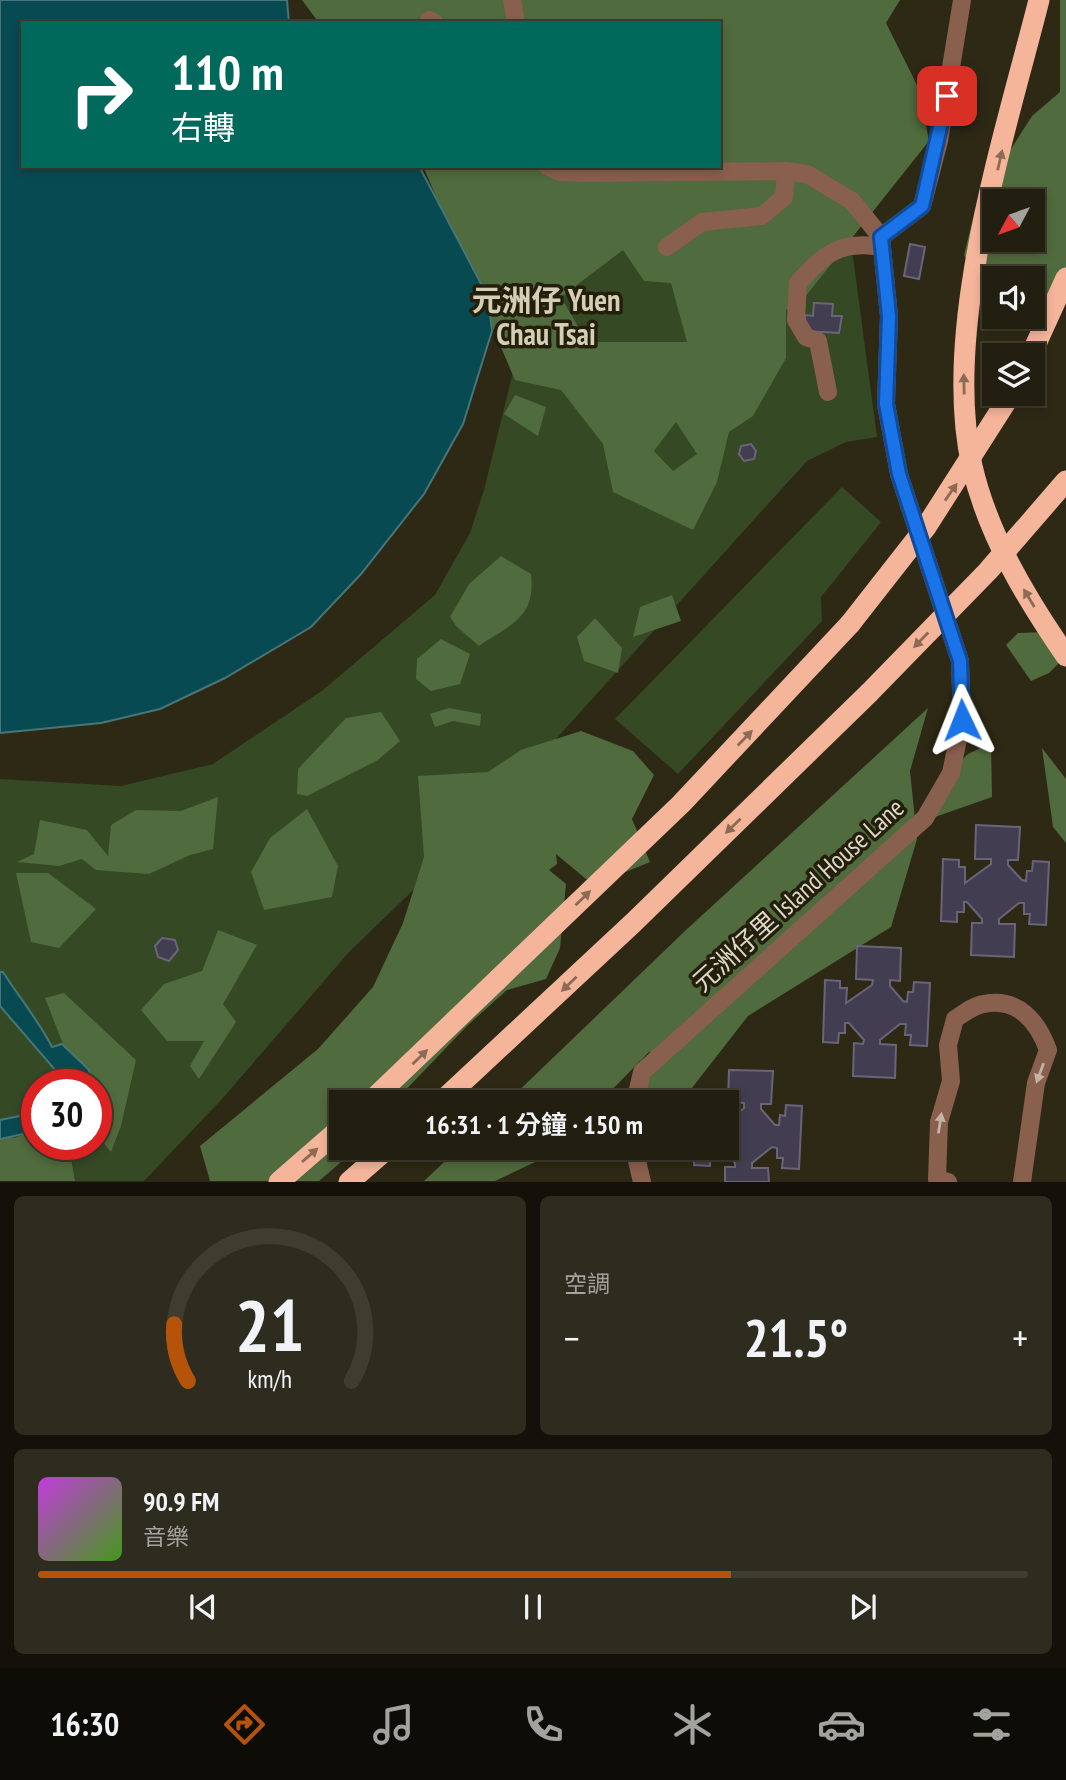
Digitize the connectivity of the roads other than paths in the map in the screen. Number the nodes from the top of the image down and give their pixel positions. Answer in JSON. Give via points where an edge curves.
{"nodes":[{"id":1,"x":512,"y":0,"type":"edge"},
{"id":2,"x":962,"y":0,"type":"edge"},
{"id":3,"x":1039,"y":0,"type":"edge"},
{"id":4,"x":516,"y":21,"type":"edge"},
{"id":5,"x":551,"y":168,"type":"edge"},
{"id":6,"x":786,"y":171,"type":"junction"},
{"id":7,"x":881,"y":242,"type":"junction"},
{"id":8,"x":667,"y":247,"type":"dead end"},
{"id":9,"x":1066,"y":278,"type":"edge"},
{"id":10,"x":1036,"y":343,"type":"edge"},
{"id":11,"x":828,"y":392,"type":"dead end"},
{"id":12,"x":1003,"y":406,"type":"edge"},
{"id":13,"x":1066,"y":481,"type":"edge"},
{"id":14,"x":1066,"y":656,"type":"edge"},
{"id":15,"x":383,"y":1090,"type":"edge"},
{"id":16,"x":454,"y":1090,"type":"edge"},
{"id":17,"x":638,"y":1090,"type":"edge"},
{"id":18,"x":329,"y":1138,"type":"edge"},
{"id":19,"x":373,"y":1160,"type":"edge"},
{"id":20,"x":637,"y":1160,"type":"edge"},
{"id":21,"x":279,"y":1181,"type":"edge"},
{"id":22,"x":348,"y":1181,"type":"edge"},
{"id":23,"x":642,"y":1181,"type":"edge"},
{"id":24,"x":948,"y":1181,"type":"edge"},
{"id":25,"x":1022,"y":1181,"type":"edge"}],
"edges":[{"from":1,"to":4,"type":"street"},
{"from":2,"to":7,"type":"street","via":[[939,141],[922,206]]},
{"from":14,"to":3,"type":"highway","one_way":true,"via":[[1001,549],[972,465],[965,418],[968,314],[979,251]]},
{"from":5,"to":6,"type":"street","via":[[587,173]]},
{"from":6,"to":7,"type":"street","via":[[807,174],[852,201]]},
{"from":6,"to":8,"type":"street","via":[[784,197],[762,216],[702,222]]},
{"from":7,"to":11,"type":"street","via":[[822,255],[797,283],[796,320],[806,337],[818,341]]},
{"from":7,"to":17,"type":"street","name":"元洲仔里 Island House Lane","via":[[889,316],[886,404],[893,443],[960,661],[962,720],[951,773],[925,818],[642,1072]]},
{"from":9,"to":10,"type":"highway"},
{"from":15,"to":12,"type":"highway","one_way":true,"bridge":true,"via":[[681,804],[850,624],[926,527]]},
{"from":13,"to":16,"type":"highway","one_way":true,"bridge":true,"via":[[988,571],[869,693]]},
{"from":21,"to":18,"type":"highway","one_way":true},
{"from":19,"to":22,"type":"highway"},
{"from":20,"to":23,"type":"street"},
{"from":24,"to":25,"type":"street","one_way":true,"via":[[937,1179],[939,1122],[951,1081],[948,1045],[955,1019],[983,1003],[1005,1004],[1025,1012],[1040,1028],[1048,1050],[1036,1083]]}]}
